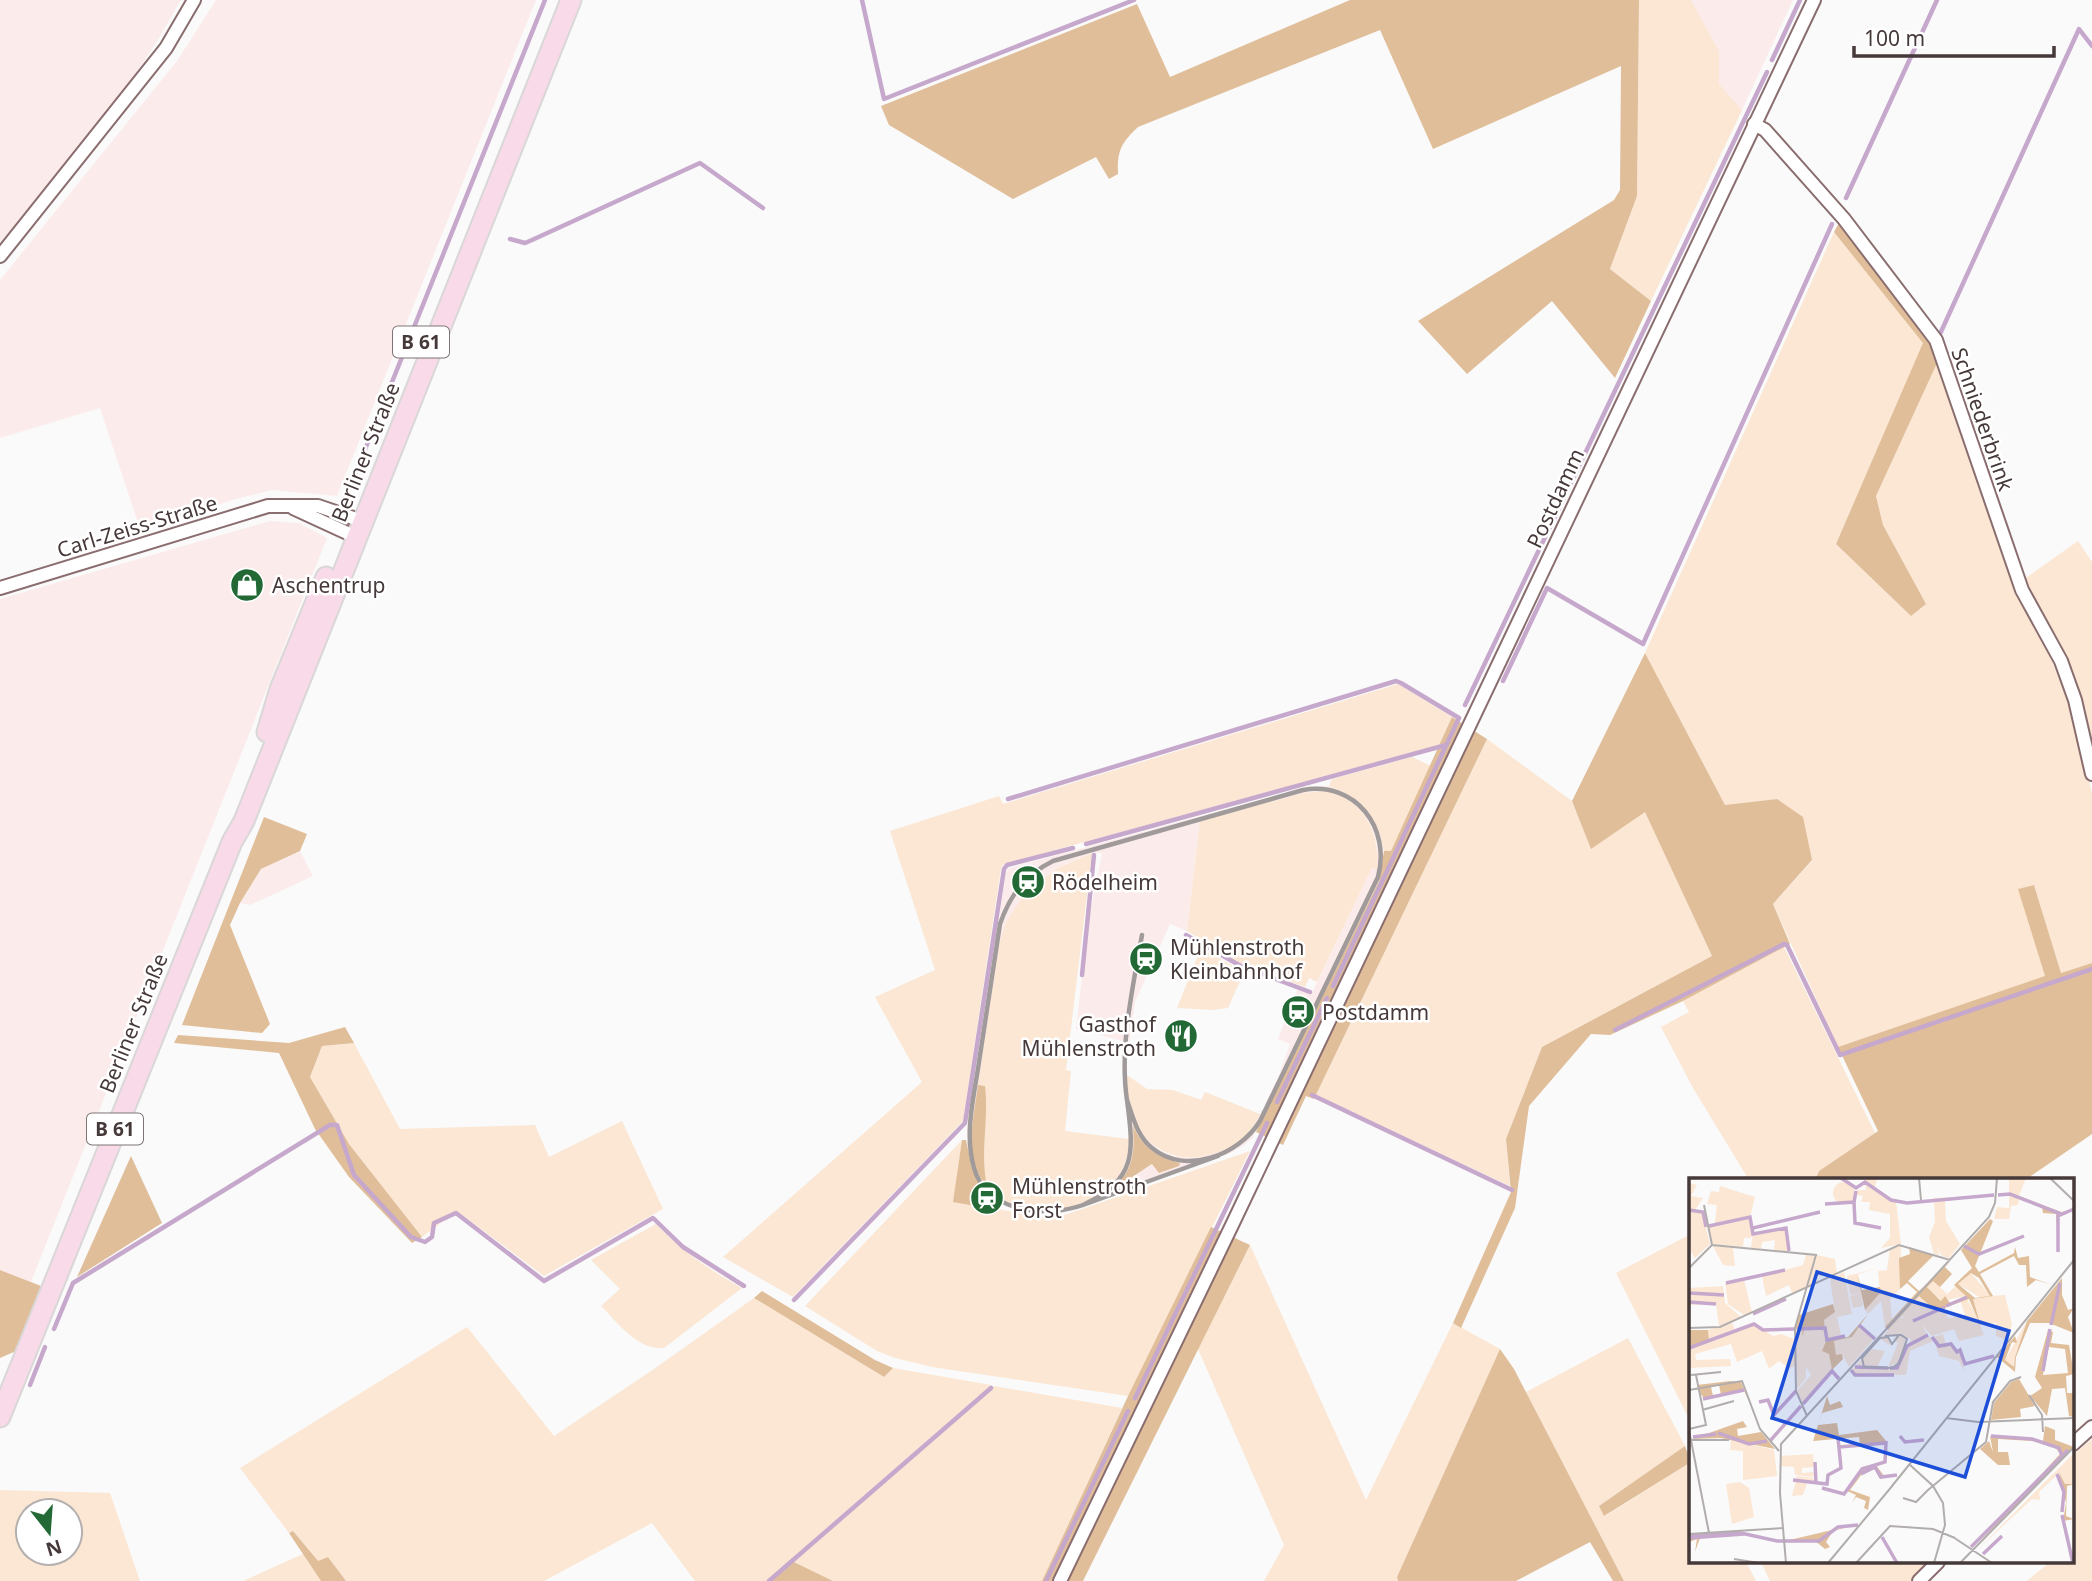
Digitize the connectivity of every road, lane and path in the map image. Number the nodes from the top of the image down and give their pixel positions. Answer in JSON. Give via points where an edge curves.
{"nodes":[{"id":1,"x":194,"y":0,"type":"edge"},
{"id":2,"x":559,"y":0,"type":"edge"},
{"id":3,"x":571,"y":0,"type":"edge"},
{"id":4,"x":1814,"y":0,"type":"edge"},
{"id":5,"x":1754,"y":124,"type":"junction"},
{"id":6,"x":0,"y":256,"type":"edge"},
{"id":7,"x":353,"y":527,"type":"junction"},
{"id":8,"x":0,"y":589,"type":"edge"},
{"id":9,"x":2092,"y":774,"type":"edge"},
{"id":10,"x":0,"y":1417,"type":"edge"},
{"id":11,"x":2092,"y":1427,"type":"edge"},
{"id":12,"x":2074,"y":1443,"type":"edge"},
{"id":13,"x":1936,"y":1564,"type":"edge"},
{"id":14,"x":1060,"y":1581,"type":"edge"},
{"id":15,"x":1919,"y":1581,"type":"edge"}],
"edges":[{"from":1,"to":6,"type":"street","via":[[166,48]]},
{"from":2,"to":7,"type":"main road","name":"Berliner Straße","number":"B 61"},
{"from":3,"to":7,"type":"main road","name":"Berliner Straße","number":"B 61"},
{"from":4,"to":5,"type":"street","name":"Postdamm"},
{"from":5,"to":9,"type":"street","name":"Schniederbrink","via":[[1844,219],[1936,340],[2022,590],[2062,661]]},
{"from":5,"to":14,"type":"street","name":"Postdamm"},
{"from":7,"to":8,"type":"street","name":"Carl-Zeiss-Straße","via":[[286,505],[268,506]]},
{"from":7,"to":10,"type":"main road","name":"Berliner Straße","number":"B 61","via":[[244,821]]},
{"from":11,"to":12,"type":"street"},
{"from":13,"to":15,"type":"street"}]}
